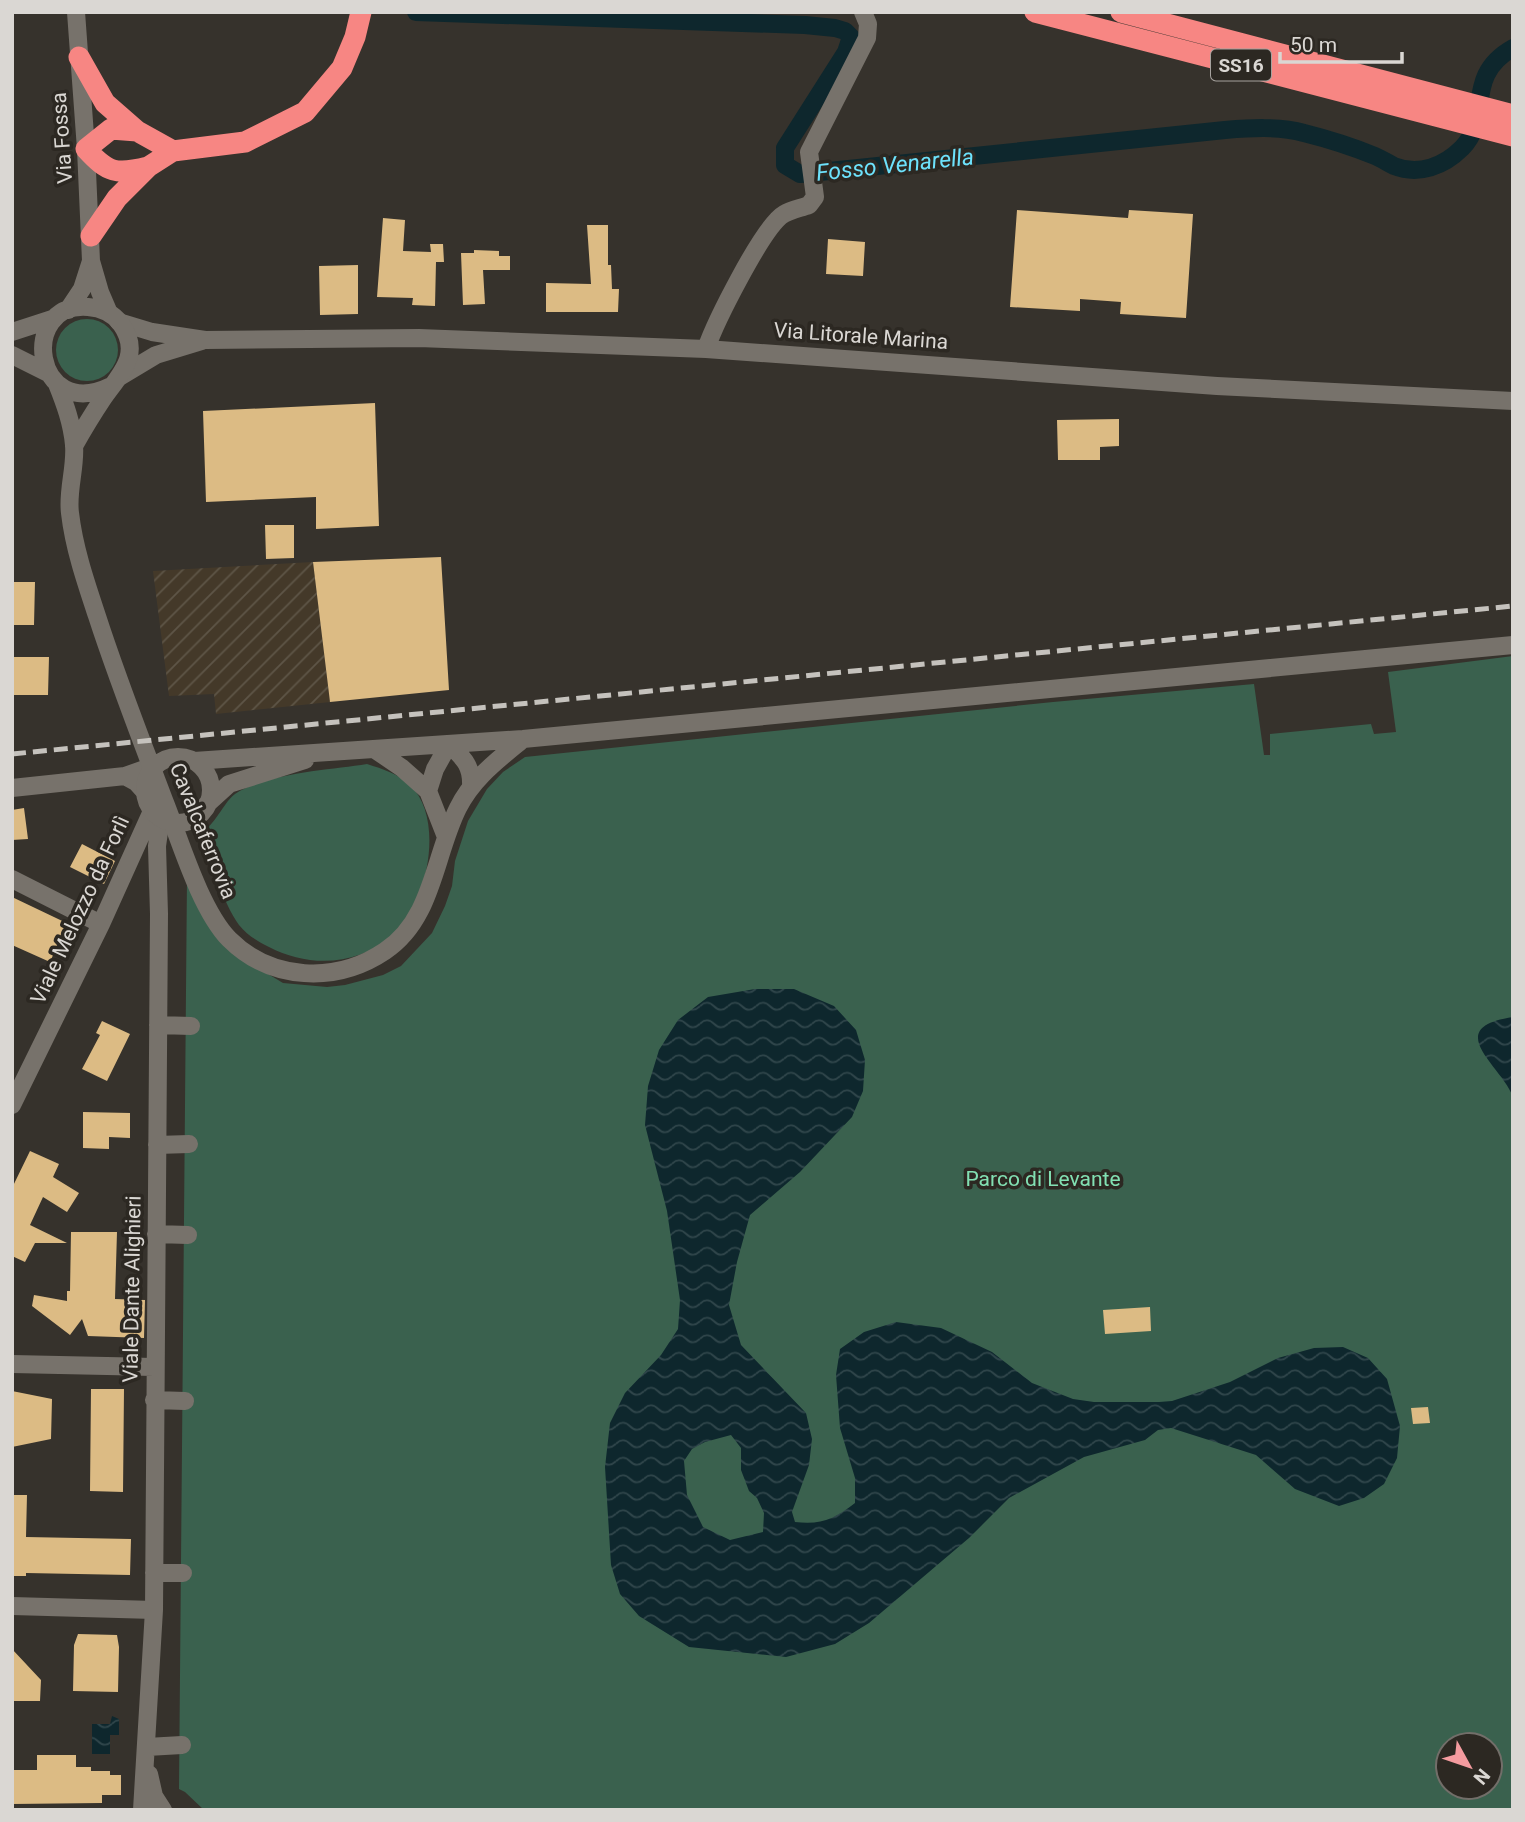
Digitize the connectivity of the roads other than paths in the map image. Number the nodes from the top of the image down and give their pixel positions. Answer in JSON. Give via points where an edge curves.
{"nodes":[{"id":1,"x":76,"y":12,"type":"edge"},
{"id":2,"x":361,"y":12,"type":"edge"},
{"id":3,"x":863,"y":12,"type":"edge"},
{"id":4,"x":1035,"y":12,"type":"edge"},
{"id":5,"x":1121,"y":12,"type":"edge"},
{"id":6,"x":78,"y":48,"type":"junction"},
{"id":7,"x":1451,"y":108,"type":"junction"},
{"id":8,"x":1509,"y":124,"type":"edge"},
{"id":9,"x":137,"y":131,"type":"junction"},
{"id":10,"x":86,"y":149,"type":"junction"},
{"id":11,"x":173,"y":151,"type":"junction"},
{"id":12,"x":148,"y":167,"type":"junction"},
{"id":13,"x":91,"y":236,"type":"junction"},
{"id":14,"x":91,"y":261,"type":"junction"},
{"id":15,"x":62,"y":314,"type":"junction"},
{"id":16,"x":114,"y":317,"type":"junction"},
{"id":17,"x":12,"y":332,"type":"edge"},
{"id":18,"x":205,"y":340,"type":"junction"},
{"id":19,"x":706,"y":349,"type":"junction"},
{"id":20,"x":12,"y":355,"type":"edge"},
{"id":21,"x":52,"y":378,"type":"junction"},
{"id":22,"x":116,"y":381,"type":"junction"},
{"id":23,"x":1513,"y":401,"type":"edge"},
{"id":24,"x":74,"y":446,"type":"junction"},
{"id":25,"x":1513,"y":645,"type":"edge"},
{"id":26,"x":523,"y":739,"type":"junction"},
{"id":27,"x":449,"y":744,"type":"junction"},
{"id":28,"x":374,"y":749,"type":"junction"},
{"id":29,"x":324,"y":753,"type":"junction"},
{"id":30,"x":194,"y":761,"type":"junction"},
{"id":31,"x":156,"y":765,"type":"junction"},
{"id":32,"x":125,"y":776,"type":"junction"},
{"id":33,"x":471,"y":786,"type":"junction"},
{"id":34,"x":12,"y":788,"type":"edge"},
{"id":35,"x":428,"y":791,"type":"junction"},
{"id":36,"x":145,"y":792,"type":"junction"},
{"id":37,"x":207,"y":804,"type":"junction"},
{"id":38,"x":157,"y":815,"type":"junction"},
{"id":39,"x":446,"y":837,"type":"junction"},
{"id":40,"x":12,"y":879,"type":"edge"},
{"id":41,"x":101,"y":924,"type":"junction"},
{"id":42,"x":158,"y":1025,"type":"junction"},
{"id":43,"x":191,"y":1026,"type":"dead end"},
{"id":44,"x":12,"y":1105,"type":"edge"},
{"id":45,"x":189,"y":1144,"type":"dead end"},
{"id":46,"x":157,"y":1145,"type":"junction"},
{"id":47,"x":156,"y":1234,"type":"junction"},
{"id":48,"x":188,"y":1235,"type":"dead end"},
{"id":49,"x":12,"y":1364,"type":"edge"},
{"id":50,"x":154,"y":1367,"type":"junction"},
{"id":51,"x":154,"y":1400,"type":"junction"},
{"id":52,"x":186,"y":1401,"type":"dead end"},
{"id":53,"x":154,"y":1573,"type":"junction"},
{"id":54,"x":183,"y":1573,"type":"dead end"},
{"id":55,"x":12,"y":1606,"type":"edge"},
{"id":56,"x":154,"y":1610,"type":"junction"},
{"id":57,"x":182,"y":1745,"type":"dead end"},
{"id":58,"x":146,"y":1754,"type":"junction"},
{"id":59,"x":142,"y":1810,"type":"edge"},
{"id":60,"x":163,"y":1810,"type":"edge"}],
"edges":[{"from":1,"to":6,"type":"street","name":"Via Fossa"},
{"from":2,"to":11,"type":"highway","via":[[342,68],[305,112],[245,142]]},
{"from":3,"to":19,"type":"street","via":[[867,38],[809,152],[815,197],[809,205],[782,214],[755,250]]},
{"from":4,"to":7,"type":"highway","number":"SS16"},
{"from":5,"to":7,"type":"highway","number":"SS16"},
{"from":6,"to":9,"type":"highway","via":[[105,103]]},
{"from":6,"to":10,"type":"street","name":"Via Fossa"},
{"from":7,"to":8,"type":"highway","number":"SS16"},
{"from":9,"to":10,"type":"highway","via":[[111,130]]},
{"from":9,"to":11,"type":"highway"},
{"from":10,"to":12,"type":"highway","via":[[102,166],[125,173]]},
{"from":10,"to":13,"type":"street","name":"Via Fossa"},
{"from":11,"to":12,"type":"highway"},
{"from":12,"to":13,"type":"highway","via":[[117,198]]},
{"from":13,"to":14,"type":"street","name":"Via Fossa"},
{"from":14,"to":15,"type":"street","name":"Via Fossa","via":[[82,289]]},
{"from":14,"to":16,"type":"street","name":"Via Fossa"},
{"from":15,"to":16,"type":"street","name":"Via Litorale Marina","via":[[82,306],[96,307]]},
{"from":15,"to":17,"type":"street","name":"Via Litorale Marina"},
{"from":15,"to":21,"type":"street","via":[[46,330],[42,348]]},
{"from":16,"to":18,"type":"street","name":"Via Litorale Marina","via":[[152,332]]},
{"from":16,"to":22,"type":"street","via":[[127,334],[130,348],[128,362]]},
{"from":18,"to":19,"type":"street","name":"Via Litorale Marina","via":[[419,338]]},
{"from":18,"to":22,"type":"street","name":"Via Litorale Marina","via":[[156,355]]},
{"from":19,"to":23,"type":"street","name":"Via Litorale Marina","via":[[1217,386]]},
{"from":20,"to":21,"type":"street","name":"Via Litorale Marina"},
{"from":21,"to":22,"type":"street","name":"Via Litorale Marina","via":[[69,391],[83,394],[98,393]]},
{"from":21,"to":24,"type":"street","via":[[69,414]]},
{"from":22,"to":24,"type":"street"},
{"from":24,"to":39,"type":"street","name":"Cavalcaferrovia","via":[[69,511],[81,568],[114,669],[192,873],[228,937],[260,961],[284,971],[332,973],[351,968],[386,951],[418,915],[432,887]]},
{"from":25,"to":26,"type":"street"},
{"from":26,"to":27,"type":"street"},
{"from":26,"to":33,"type":"street","name":"Cavalcaferrovia"},
{"from":27,"to":28,"type":"street"},
{"from":27,"to":33,"type":"street","via":[[466,761]]},
{"from":27,"to":35,"type":"street"},
{"from":28,"to":29,"type":"street"},
{"from":28,"to":35,"type":"street"},
{"from":29,"to":30,"type":"street"},
{"from":29,"to":37,"type":"street","via":[[241,778]]},
{"from":30,"to":31,"type":"street","via":[[174,757]]},
{"from":30,"to":37,"type":"street","via":[[210,784]]},
{"from":31,"to":32,"type":"street"},
{"from":31,"to":36,"type":"street"},
{"from":32,"to":34,"type":"street"},
{"from":32,"to":36,"type":"street"},
{"from":33,"to":39,"type":"street","name":"Cavalcaferrovia"},
{"from":35,"to":39,"type":"street"},
{"from":36,"to":38,"type":"street"},
{"from":37,"to":38,"type":"street","via":[[201,813],[182,822]]},
{"from":38,"to":41,"type":"street","name":"Viale Melozzo da Forlì"},
{"from":38,"to":42,"type":"street","name":"Viale Dante Alighieri"},
{"from":40,"to":41,"type":"street"},
{"from":41,"to":44,"type":"street","name":"Viale Melozzo da Forlì"},
{"from":42,"to":43,"type":"street"},
{"from":42,"to":46,"type":"street","name":"Viale Dante Alighieri"},
{"from":45,"to":46,"type":"street"},
{"from":46,"to":47,"type":"street","name":"Viale Dante Alighieri"},
{"from":47,"to":48,"type":"street"},
{"from":47,"to":50,"type":"street","name":"Viale Dante Alighieri"},
{"from":49,"to":50,"type":"street"},
{"from":50,"to":51,"type":"street","name":"Viale Dante Alighieri"},
{"from":51,"to":52,"type":"street"},
{"from":51,"to":53,"type":"street","name":"Viale Dante Alighieri"},
{"from":53,"to":54,"type":"street"},
{"from":53,"to":56,"type":"street","name":"Viale Dante Alighieri"},
{"from":55,"to":56,"type":"street"},
{"from":56,"to":58,"type":"street","name":"Viale Dante Alighieri"},
{"from":57,"to":58,"type":"street"},
{"from":58,"to":59,"type":"street","name":"Viale Dante Alighieri"},
{"from":58,"to":60,"type":"street","name":"Viale Dante Alighieri","via":[[154,1796]]}]}
